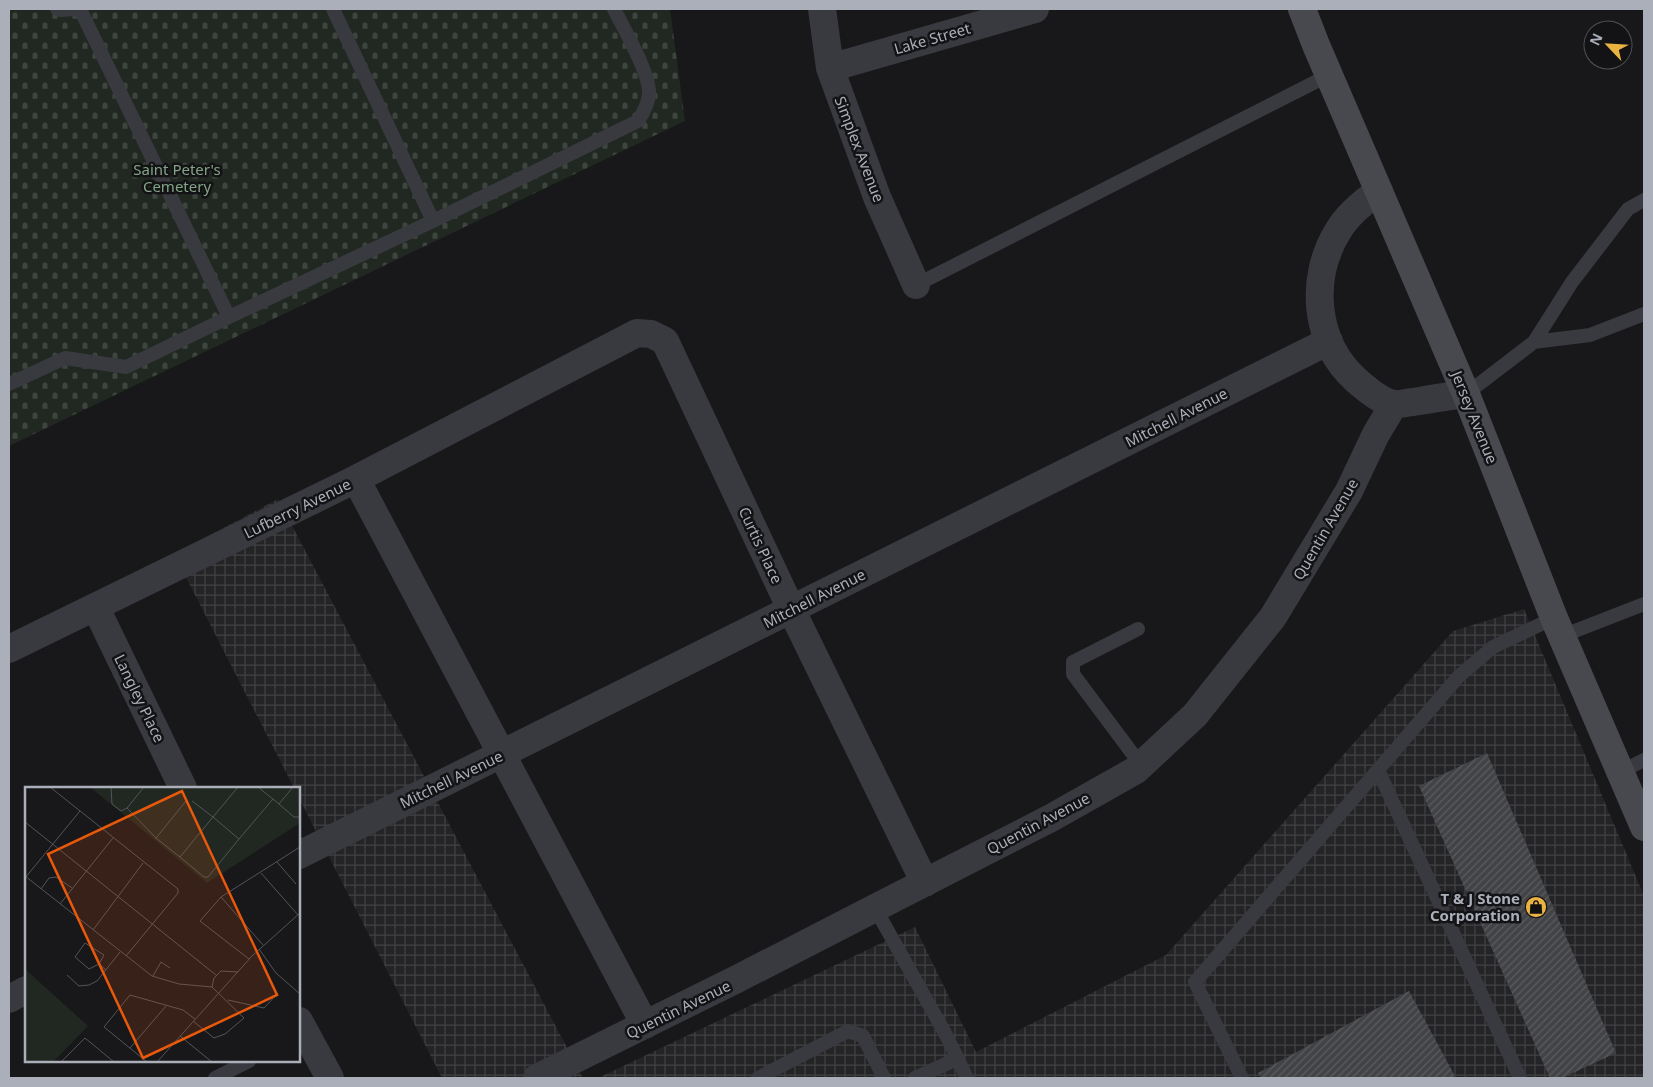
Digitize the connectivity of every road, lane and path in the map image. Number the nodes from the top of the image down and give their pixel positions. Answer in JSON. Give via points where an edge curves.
{"nodes":[{"id":1,"x":57,"y":9,"type":"edge"},
{"id":2,"x":76,"y":9,"type":"edge"},
{"id":3,"x":80,"y":9,"type":"edge"},
{"id":4,"x":333,"y":9,"type":"edge"},
{"id":5,"x":614,"y":9,"type":"edge"},
{"id":6,"x":822,"y":9,"type":"edge"},
{"id":7,"x":1035,"y":9,"type":"edge"},
{"id":8,"x":1302,"y":9,"type":"edge"},
{"id":9,"x":830,"y":68,"type":"junction"},
{"id":10,"x":1328,"y":75,"type":"junction"},
{"id":11,"x":1378,"y":191,"type":"junction"},
{"id":12,"x":1644,"y":200,"type":"edge"},
{"id":13,"x":433,"y":221,"type":"junction"},
{"id":14,"x":916,"y":285,"type":"joint"},
{"id":15,"x":1644,"y":314,"type":"edge"},
{"id":16,"x":229,"y":317,"type":"junction"},
{"id":17,"x":1329,"y":341,"type":"junction"},
{"id":18,"x":1534,"y":342,"type":"junction"},
{"id":19,"x":583,"y":361,"type":"joint"},
{"id":20,"x":9,"y":384,"type":"edge"},
{"id":21,"x":1466,"y":394,"type":"junction"},
{"id":22,"x":1394,"y":404,"type":"junction"},
{"id":23,"x":356,"y":479,"type":"junction"},
{"id":24,"x":1644,"y":604,"type":"edge"},
{"id":25,"x":96,"y":608,"type":"junction"},
{"id":26,"x":791,"y":609,"type":"junction"},
{"id":27,"x":1558,"y":627,"type":"junction"},
{"id":28,"x":1138,"y":629,"type":"dead end"},
{"id":29,"x":9,"y":649,"type":"edge"},
{"id":30,"x":501,"y":754,"type":"junction"},
{"id":31,"x":1142,"y":766,"type":"junction"},
{"id":32,"x":1632,"y":766,"type":"edge"},
{"id":33,"x":1378,"y":770,"type":"junction"},
{"id":34,"x":183,"y":787,"type":"edge"},
{"id":35,"x":1644,"y":827,"type":"edge"},
{"id":36,"x":300,"y":854,"type":"edge"},
{"id":37,"x":925,"y":883,"type":"junction"},
{"id":38,"x":875,"y":908,"type":"junction"},
{"id":39,"x":25,"y":991,"type":"edge"},
{"id":40,"x":9,"y":999,"type":"edge"},
{"id":41,"x":645,"y":1025,"type":"junction"},
{"id":42,"x":301,"y":1030,"type":"edge"},
{"id":43,"x":957,"y":1059,"type":"junction"},
{"id":44,"x":247,"y":1062,"type":"edge"},
{"id":45,"x":215,"y":1078,"type":"edge"},
{"id":46,"x":330,"y":1078,"type":"edge"},
{"id":47,"x":537,"y":1078,"type":"edge"},
{"id":48,"x":758,"y":1078,"type":"edge"},
{"id":49,"x":884,"y":1078,"type":"edge"},
{"id":50,"x":915,"y":1078,"type":"edge"},
{"id":51,"x":967,"y":1078,"type":"edge"},
{"id":52,"x":1242,"y":1078,"type":"edge"},
{"id":53,"x":1520,"y":1078,"type":"edge"}],
"edges":[{"from":1,"to":2,"type":"lane"},
{"from":3,"to":16,"type":"lane"},
{"from":4,"to":13,"type":"lane"},
{"from":5,"to":13,"type":"lane","via":[[647,76],[649,93],[646,108],[638,121]]},
{"from":6,"to":9,"type":"street","name":"Simplex Avenue"},
{"from":7,"to":9,"type":"street","name":"Lake Street"},
{"from":8,"to":10,"type":"street","name":"Jersey Avenue"},
{"from":9,"to":14,"type":"street","name":"Simplex Avenue","via":[[877,197]]},
{"from":10,"to":11,"type":"street","name":"Jersey Avenue"},
{"from":10,"to":14,"type":"lane"},
{"from":11,"to":17,"type":"street","via":[[1346,220],[1332,240],[1323,263],[1319,300]]},
{"from":11,"to":21,"type":"street","name":"Jersey Avenue"},
{"from":12,"to":18,"type":"lane","via":[[1628,209],[1572,282]]},
{"from":13,"to":16,"type":"lane"},
{"from":15,"to":18,"type":"lane","via":[[1590,335]]},
{"from":16,"to":20,"type":"lane","via":[[126,367],[66,358]]},
{"from":17,"to":22,"type":"street","via":[[1353,377],[1372,393]]},
{"from":17,"to":26,"type":"street","name":"Mitchell Avenue"},
{"from":18,"to":21,"type":"lane"},
{"from":19,"to":23,"type":"street","name":"Lufberry Avenue"},
{"from":19,"to":26,"type":"street","name":"Curtis Place","via":[[637,333],[652,334],[665,341]]},
{"from":21,"to":22,"type":"street"},
{"from":21,"to":27,"type":"street","name":"Jersey Avenue"},
{"from":22,"to":31,"type":"street","name":"Quentin Avenue","via":[[1349,491],[1272,617],[1195,716]]},
{"from":23,"to":25,"type":"street","name":"Lufberry Avenue"},
{"from":23,"to":30,"type":"street"},
{"from":24,"to":27,"type":"lane"},
{"from":25,"to":29,"type":"street","name":"Lufberry Avenue"},
{"from":25,"to":34,"type":"street","name":"Langley Place"},
{"from":26,"to":30,"type":"street","name":"Mitchell Avenue"},
{"from":26,"to":37,"type":"street","name":"Curtis Place"},
{"from":27,"to":32,"type":"street","name":"Jersey Avenue"},
{"from":27,"to":33,"type":"lane","via":[[1493,647],[1459,676]]},
{"from":28,"to":31,"type":"lane","via":[[1074,662],[1073,674]]},
{"from":30,"to":36,"type":"street","name":"Mitchell Avenue"},
{"from":30,"to":41,"type":"street"},
{"from":31,"to":37,"type":"street","name":"Quentin Avenue"},
{"from":32,"to":35,"type":"street","name":"Jersey Avenue"},
{"from":33,"to":52,"type":"lane","via":[[1195,982]]},
{"from":33,"to":53,"type":"lane"},
{"from":37,"to":38,"type":"street","name":"Quentin Avenue"},
{"from":38,"to":41,"type":"street","name":"Quentin Avenue"},
{"from":38,"to":43,"type":"lane"},
{"from":39,"to":40,"type":"street"},
{"from":41,"to":47,"type":"street","name":"Quentin Avenue"},
{"from":42,"to":46,"type":"street"},
{"from":43,"to":50,"type":"lane"},
{"from":43,"to":51,"type":"lane"},
{"from":44,"to":45,"type":"lane"},
{"from":48,"to":49,"type":"lane","via":[[848,1031],[862,1036]]}]}
